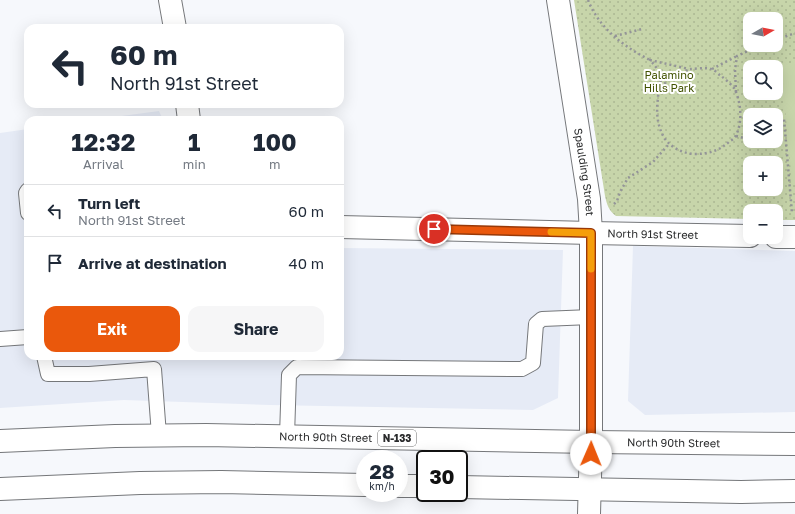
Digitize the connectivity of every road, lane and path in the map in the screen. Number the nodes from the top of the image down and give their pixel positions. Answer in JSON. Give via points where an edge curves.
{"nodes":[{"id":1,"x":170,"y":0,"type":"edge"},
{"id":2,"x":558,"y":0,"type":"edge"},
{"id":3,"x":588,"y":0,"type":"edge"},
{"id":4,"x":174,"y":24,"type":"edge"},
{"id":5,"x":642,"y":30,"type":"dead end"},
{"id":6,"x":795,"y":33,"type":"edge"},
{"id":7,"x":615,"y":36,"type":"junction"},
{"id":8,"x":783,"y":37,"type":"edge"},
{"id":9,"x":746,"y":52,"type":"edge"},
{"id":10,"x":737,"y":56,"type":"junction"},
{"id":11,"x":650,"y":60,"type":"junction"},
{"id":12,"x":690,"y":69,"type":"junction"},
{"id":13,"x":712,"y":69,"type":"junction"},
{"id":14,"x":661,"y":87,"type":"junction"},
{"id":15,"x":737,"y":95,"type":"junction"},
{"id":16,"x":783,"y":120,"type":"edge"},
{"id":17,"x":736,"y":136,"type":"junction"},
{"id":18,"x":743,"y":138,"type":"edge"},
{"id":19,"x":669,"y":144,"type":"junction"},
{"id":20,"x":613,"y":205,"type":"dead end"},
{"id":21,"x":344,"y":227,"type":"edge"},
{"id":22,"x":591,"y":233,"type":"junction"},
{"id":23,"x":743,"y":236,"type":"edge"},
{"id":24,"x":783,"y":237,"type":"edge"},
{"id":25,"x":795,"y":237,"type":"edge"},
{"id":26,"x":591,"y":317,"type":"junction"},
{"id":27,"x":24,"y":337,"type":"edge"},
{"id":28,"x":0,"y":339,"type":"edge"},
{"id":29,"x":45,"y":360,"type":"edge"},
{"id":30,"x":153,"y":362,"type":"edge"},
{"id":31,"x":160,"y":435,"type":"junction"},
{"id":32,"x":287,"y":436,"type":"junction"},
{"id":33,"x":0,"y":441,"type":"edge"},
{"id":34,"x":591,"y":442,"type":"junction"},
{"id":35,"x":795,"y":444,"type":"edge"},
{"id":36,"x":356,"y":485,"type":"edge"},
{"id":37,"x":468,"y":487,"type":"edge"},
{"id":38,"x":0,"y":489,"type":"edge"},
{"id":39,"x":590,"y":490,"type":"junction"},
{"id":40,"x":795,"y":491,"type":"edge"},
{"id":41,"x":589,"y":514,"type":"edge"}],
"edges":[{"from":1,"to":4,"type":"main road"},
{"from":2,"to":22,"type":"main road","name":"Spaulding Street","via":[[589,199]]},
{"from":3,"to":7,"type":"path","via":[[598,20]]},
{"from":5,"to":7,"type":"path"},
{"from":6,"to":8,"type":"path"},
{"from":7,"to":11,"type":"path"},
{"from":9,"to":10,"type":"path"},
{"from":10,"to":13,"type":"path"},
{"from":10,"to":15,"type":"path"},
{"from":11,"to":12,"type":"path"},
{"from":11,"to":14,"type":"path","via":[[658,69]]},
{"from":12,"to":13,"type":"path"},
{"from":12,"to":14,"type":"path","via":[[678,74]]},
{"from":13,"to":15,"type":"path","via":[[727,80]]},
{"from":14,"to":19,"type":"path","via":[[658,94],[657,116]]},
{"from":15,"to":17,"type":"path","via":[[741,114]]},
{"from":16,"to":25,"type":"path"},
{"from":17,"to":18,"type":"path"},
{"from":17,"to":19,"type":"path","via":[[723,147],[703,154],[681,151]]},
{"from":19,"to":20,"type":"path","via":[[653,162],[628,178]]},
{"from":21,"to":22,"type":"main road","name":"North 91st Street"},
{"from":22,"to":23,"type":"main road","name":"North 91st Street"},
{"from":22,"to":26,"type":"main road","name":"Spaulding Street"},
{"from":24,"to":25,"type":"main road"},
{"from":26,"to":32,"type":"lane","via":[[542,319],[536,324],[533,363],[522,369],[297,367],[289,375]]},
{"from":26,"to":34,"type":"main road","name":"Spaulding Street"},
{"from":27,"to":28,"type":"lane"},
{"from":29,"to":30,"type":"lane","via":[[48,374],[89,374]]},
{"from":30,"to":31,"type":"lane"},
{"from":31,"to":32,"type":"main road","name":"North 90th Street","number":"N-133"},
{"from":31,"to":33,"type":"main road","name":"North 90th Street","number":"N-133"},
{"from":32,"to":34,"type":"main road","name":"North 90th Street","number":"N-133"},
{"from":34,"to":35,"type":"main road","name":"North 90th Street","number":"N-133"},
{"from":34,"to":39,"type":"main road","name":"Spaulding Street"},
{"from":36,"to":38,"type":"main road","via":[[221,482]]},
{"from":37,"to":39,"type":"main road"},
{"from":39,"to":40,"type":"main road"},
{"from":39,"to":41,"type":"main road","name":"Spaulding Street"}]}
